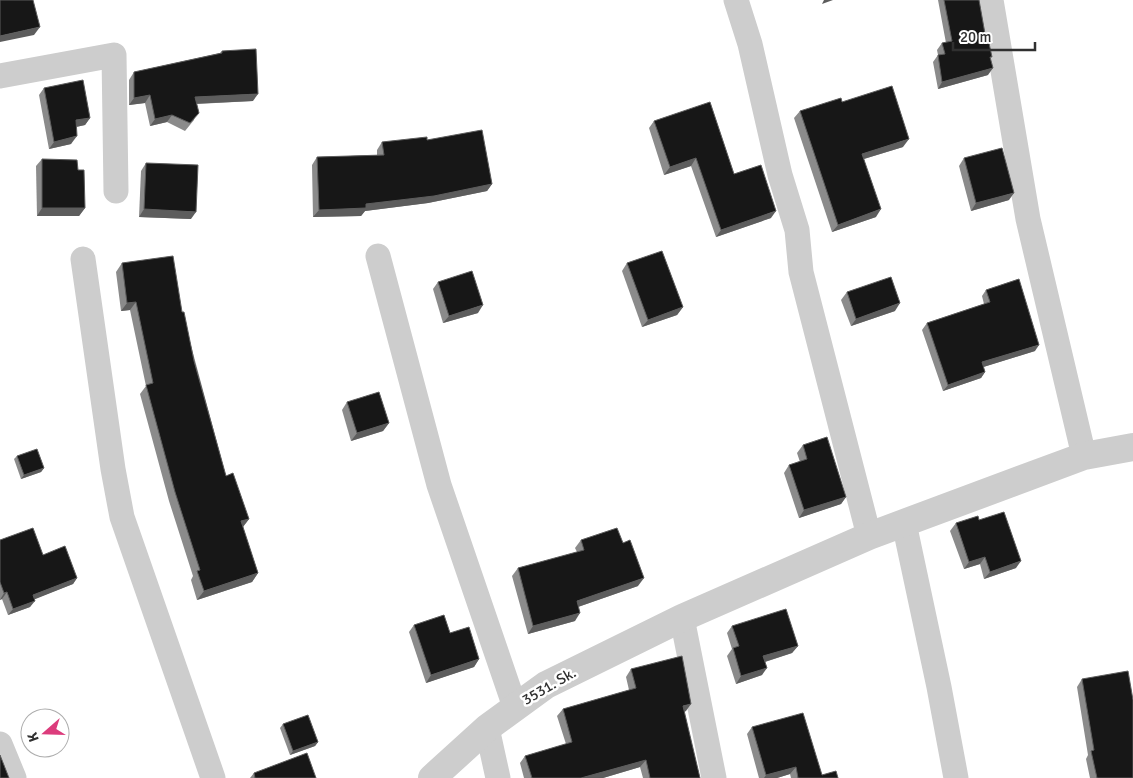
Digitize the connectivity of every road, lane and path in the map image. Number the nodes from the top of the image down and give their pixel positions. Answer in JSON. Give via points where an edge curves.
{"nodes":[{"id":1,"x":736,"y":0,"type":"edge"},
{"id":2,"x":991,"y":0,"type":"edge"},
{"id":3,"x":0,"y":76,"type":"edge"},
{"id":4,"x":116,"y":191,"type":"dead end"},
{"id":5,"x":378,"y":256,"type":"dead end"},
{"id":6,"x":84,"y":259,"type":"dead end"},
{"id":7,"x":1133,"y":447,"type":"edge"},
{"id":8,"x":1084,"y":456,"type":"junction"},
{"id":9,"x":904,"y":523,"type":"junction"},
{"id":10,"x":869,"y":536,"type":"junction"},
{"id":11,"x":682,"y":618,"type":"junction"},
{"id":12,"x":514,"y":707,"type":"junction"},
{"id":13,"x":487,"y":728,"type":"junction"},
{"id":14,"x":0,"y":744,"type":"edge"},
{"id":15,"x":14,"y":778,"type":"edge"},
{"id":16,"x":213,"y":778,"type":"edge"},
{"id":17,"x":432,"y":778,"type":"edge"},
{"id":18,"x":498,"y":778,"type":"edge"},
{"id":19,"x":714,"y":778,"type":"edge"},
{"id":20,"x":956,"y":778,"type":"edge"}],
"edges":[{"from":1,"to":10,"type":"street","via":[[797,230],[800,272]]},
{"from":2,"to":8,"type":"street","via":[[1028,219]]},
{"from":3,"to":4,"type":"street","via":[[114,55]]},
{"from":5,"to":12,"type":"street","via":[[439,485]]},
{"from":6,"to":16,"type":"street","via":[[122,518]]},
{"from":7,"to":8,"type":"street","name":"3531. Sk."},
{"from":8,"to":9,"type":"street","name":"3531. Sk."},
{"from":9,"to":10,"type":"street","name":"3531. Sk."},
{"from":9,"to":20,"type":"street"},
{"from":10,"to":11,"type":"street","name":"3531. Sk."},
{"from":11,"to":12,"type":"street","name":"3531. Sk.","via":[[546,685]]},
{"from":11,"to":19,"type":"street"},
{"from":12,"to":13,"type":"street","name":"3531. Sk."},
{"from":13,"to":17,"type":"street","name":"3531. Sk."},
{"from":13,"to":18,"type":"street"},
{"from":14,"to":15,"type":"street"}]}
